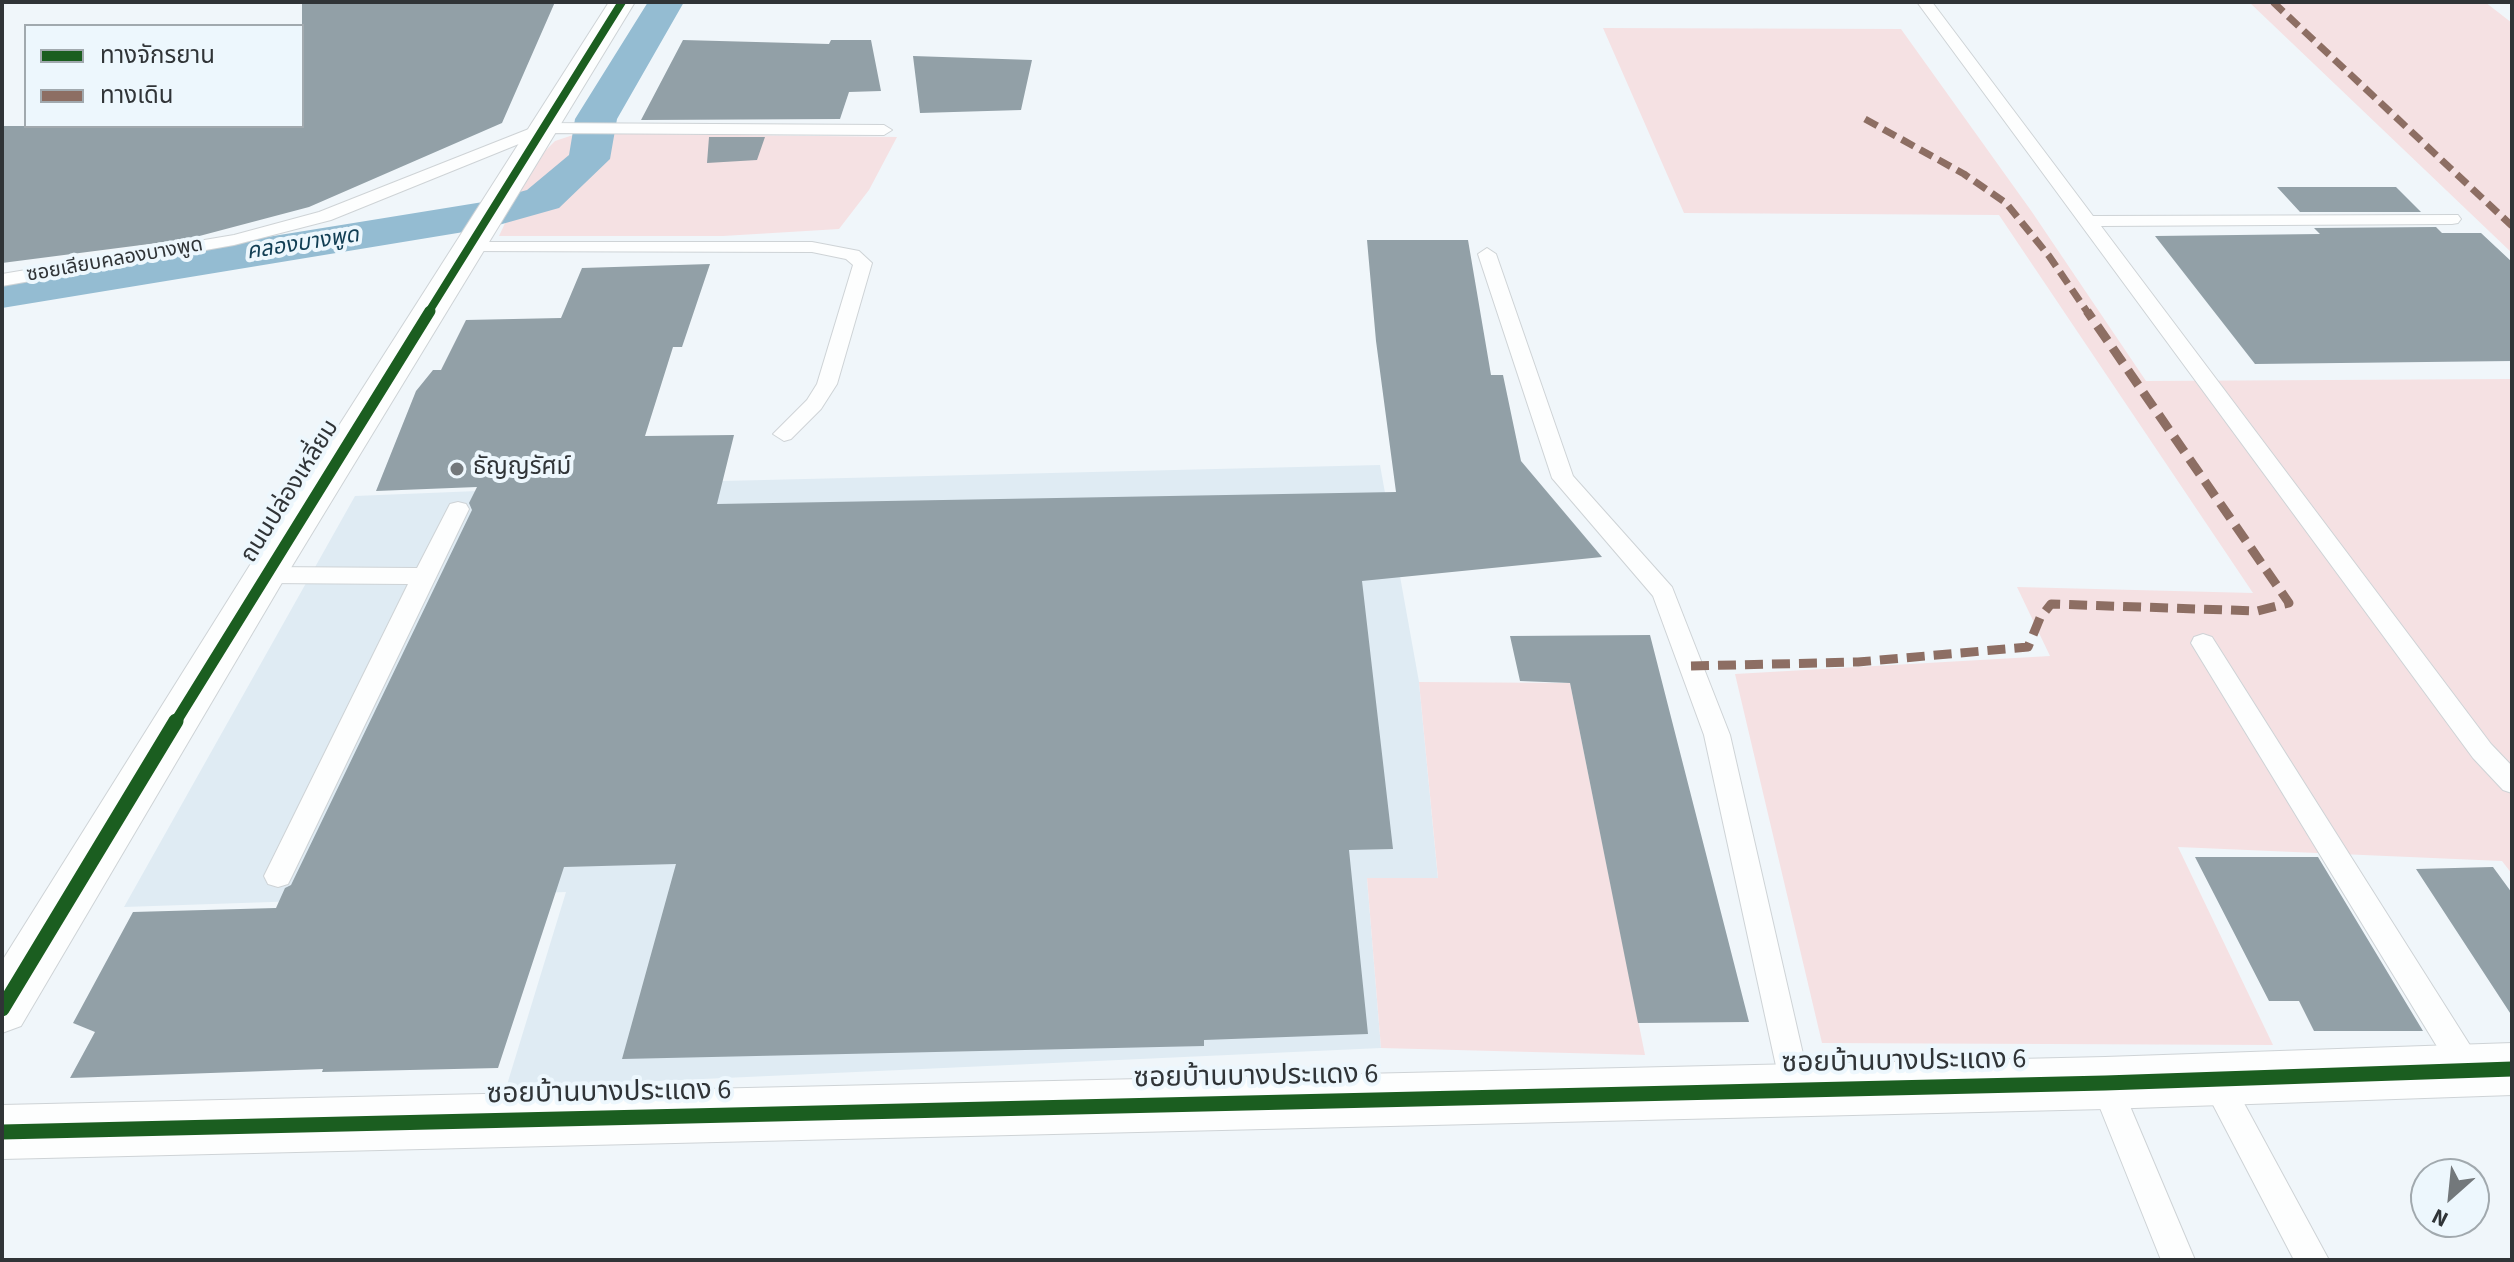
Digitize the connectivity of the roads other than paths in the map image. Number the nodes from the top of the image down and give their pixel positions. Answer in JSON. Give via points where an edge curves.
{"nodes":[{"id":1,"x":622,"y":2,"type":"edge"},
{"id":2,"x":1924,"y":2,"type":"edge"},
{"id":3,"x":544,"y":128,"type":"junction"},
{"id":4,"x":884,"y":130,"type":"dead end"},
{"id":5,"x":2452,"y":219,"type":"dead end"},
{"id":6,"x":2087,"y":221,"type":"junction"},
{"id":7,"x":482,"y":226,"type":"junction"},
{"id":8,"x":1487,"y":254,"type":"dead end"},
{"id":9,"x":2,"y":280,"type":"edge"},
{"id":10,"x":784,"y":434,"type":"dead end"},
{"id":11,"x":458,"y":509,"type":"dead end"},
{"id":12,"x":265,"y":575,"type":"junction"},
{"id":13,"x":424,"y":576,"type":"junction"},
{"id":14,"x":2203,"y":643,"type":"dead end"},
{"id":15,"x":2512,"y":783,"type":"edge"},
{"id":16,"x":278,"y":876,"type":"dead end"},
{"id":17,"x":2,"y":1009,"type":"edge"},
{"id":18,"x":2491,"y":1070,"type":"edge"},
{"id":19,"x":2215,"y":1080,"type":"junction"},
{"id":20,"x":2105,"y":1083,"type":"junction"},
{"id":21,"x":1796,"y":1089,"type":"junction"},
{"id":22,"x":2,"y":1132,"type":"edge"},
{"id":23,"x":2178,"y":1260,"type":"edge"},
{"id":24,"x":2312,"y":1260,"type":"edge"}],
"edges":[{"from":1,"to":3,"type":"street","name":"ถนนปล่องเหลี่ยม"},
{"from":2,"to":6,"type":"lane"},
{"from":3,"to":4,"type":"lane"},
{"from":3,"to":7,"type":"street","name":"ถนนปล่องเหลี่ยม"},
{"from":3,"to":9,"type":"lane","name":"ซอยเลียบคลองบางพูด","via":[[325,216],[234,240]]},
{"from":5,"to":6,"type":"lane"},
{"from":6,"to":15,"type":"lane","via":[[2482,751]]},
{"from":7,"to":10,"type":"lane","via":[[812,247],[852,255],[863,263],[827,384]]},
{"from":7,"to":12,"type":"street","name":"ถนนปล่องเหลี่ยม"},
{"from":8,"to":21,"type":"lane","via":[[1563,478],[1664,593],[1707,707]]},
{"from":11,"to":13,"type":"lane"},
{"from":12,"to":13,"type":"lane"},
{"from":12,"to":17,"type":"street","name":"ถนนปล่องเหลี่ยม"},
{"from":13,"to":16,"type":"lane"},
{"from":14,"to":18,"type":"lane"},
{"from":18,"to":19,"type":"street","name":"ซอยบ้านบางประแดง 6"},
{"from":19,"to":20,"type":"street","name":"ซอยบ้านบางประแดง 6"},
{"from":19,"to":24,"type":"lane"},
{"from":20,"to":21,"type":"street","name":"ซอยบ้านบางประแดง 6"},
{"from":20,"to":23,"type":"lane"},
{"from":21,"to":22,"type":"street","name":"ซอยบ้านบางประแดง 6"}]}
